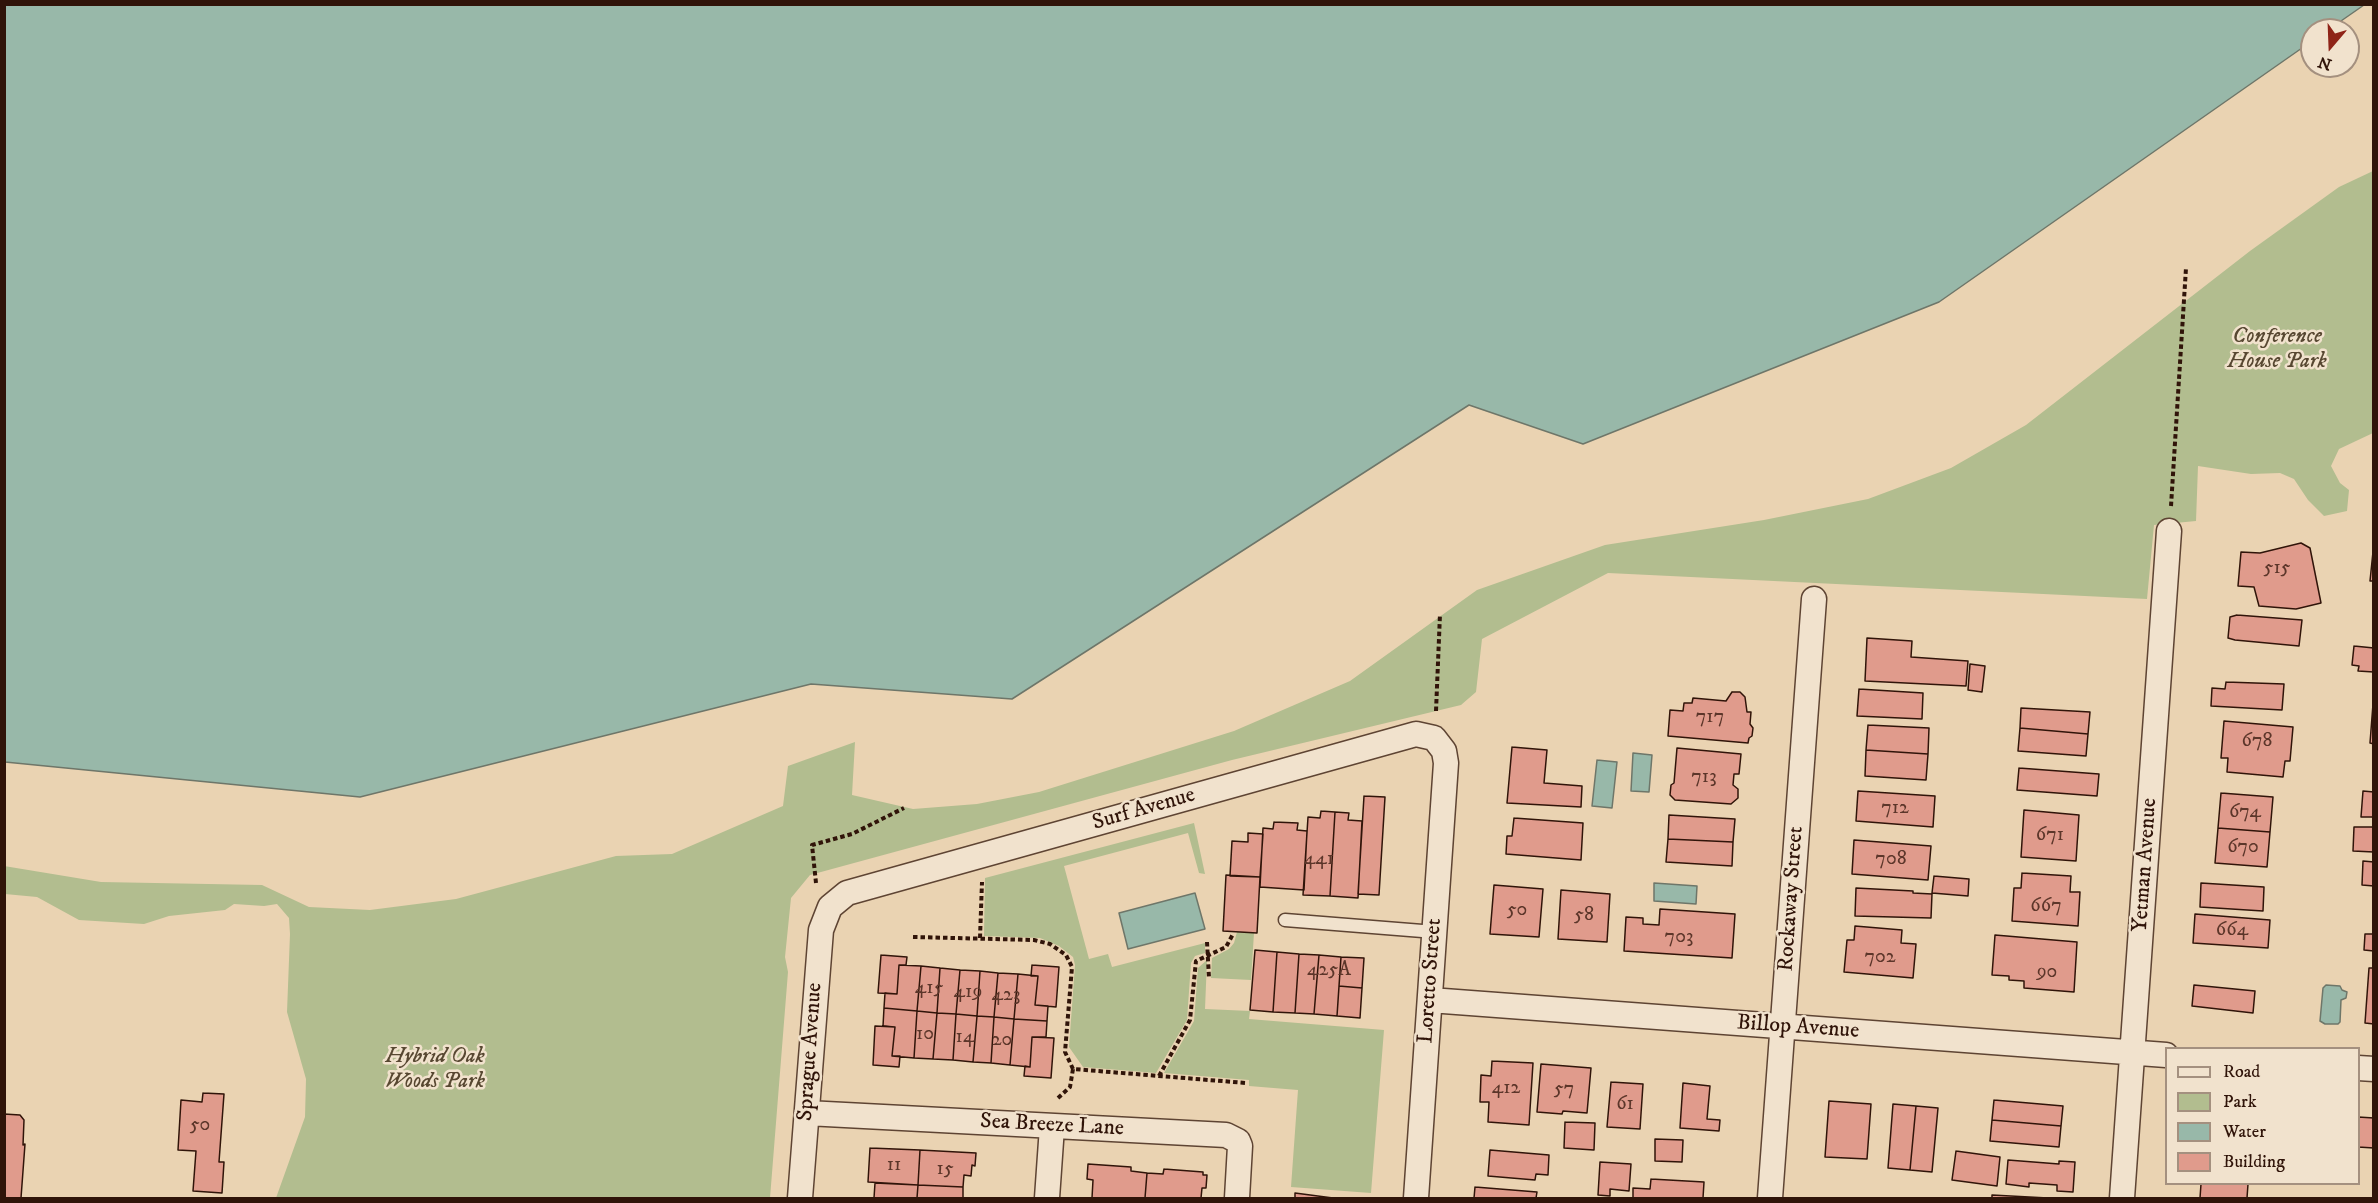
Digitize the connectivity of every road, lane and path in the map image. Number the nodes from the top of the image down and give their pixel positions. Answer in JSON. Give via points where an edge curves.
{"nodes":[{"id":1,"x":2186,"y":268,"type":"dead end"},
{"id":2,"x":2169,"y":531,"type":"joint"},
{"id":3,"x":1814,"y":599,"type":"dead end"},
{"id":4,"x":1440,"y":614,"type":"dead end"},
{"id":5,"x":1434,"y":738,"type":"junction"},
{"id":6,"x":904,"y":808,"type":"dead end"},
{"id":7,"x":982,"y":875,"type":"dead end"},
{"id":8,"x":830,"y":907,"type":"junction"},
{"id":9,"x":1285,"y":920,"type":"dead end"},
{"id":10,"x":1434,"y":932,"type":"junction"},
{"id":11,"x":1233,"y":934,"type":"dead end"},
{"id":12,"x":913,"y":937,"type":"dead end"},
{"id":13,"x":980,"y":939,"type":"junction"},
{"id":14,"x":1207,"y":942,"type":"dead end"},
{"id":15,"x":1209,"y":954,"type":"junction"},
{"id":16,"x":1209,"y":978,"type":"dead end"},
{"id":17,"x":1430,"y":1000,"type":"junction"},
{"id":18,"x":1782,"y":1026,"type":"junction"},
{"id":19,"x":2133,"y":1052,"type":"junction"},
{"id":20,"x":2165,"y":1055,"type":"edge"},
{"id":21,"x":1159,"y":1076,"type":"junction"},
{"id":22,"x":1246,"y":1083,"type":"dead end"},
{"id":23,"x":807,"y":1113,"type":"junction"},
{"id":24,"x":1052,"y":1127,"type":"junction"},
{"id":25,"x":800,"y":1198,"type":"edge"},
{"id":26,"x":1047,"y":1198,"type":"edge"},
{"id":27,"x":1237,"y":1198,"type":"edge"},
{"id":28,"x":1416,"y":1198,"type":"edge"},
{"id":29,"x":1770,"y":1198,"type":"edge"},
{"id":30,"x":2122,"y":1198,"type":"edge"}],
"edges":[{"from":1,"to":2,"type":"path"},
{"from":2,"to":19,"type":"street","name":"Yetman Avenue"},
{"from":3,"to":18,"type":"street","name":"Rockaway Street"},
{"from":4,"to":5,"type":"path"},
{"from":5,"to":8,"type":"street","name":"Surf Avenue","via":[[1416,734],[1382,743],[847,893]]},
{"from":5,"to":10,"type":"street","name":"Loretto Street","via":[[1444,751],[1446,763]]},
{"from":6,"to":8,"type":"path","via":[[852,834],[812,845],[815,881]]},
{"from":7,"to":13,"type":"path"},
{"from":8,"to":23,"type":"street","name":"Sprague Avenue","via":[[821,930]]},
{"from":9,"to":10,"type":"lane"},
{"from":10,"to":17,"type":"street","name":"Loretto Street"},
{"from":11,"to":15,"type":"path","via":[[1226,947]]},
{"from":12,"to":13,"type":"path"},
{"from":13,"to":21,"type":"path","via":[[1043,942],[1066,954],[1072,967],[1065,1052],[1073,1069]]},
{"from":14,"to":15,"type":"path"},
{"from":15,"to":16,"type":"path"},
{"from":15,"to":21,"type":"path","via":[[1196,961],[1190,1020]]},
{"from":17,"to":18,"type":"street","name":"Billop Avenue"},
{"from":17,"to":28,"type":"street","name":"Loretto Street"},
{"from":18,"to":19,"type":"street","name":"Billop Avenue"},
{"from":18,"to":29,"type":"street","name":"Rockaway Street"},
{"from":19,"to":20,"type":"street","name":"Billop Avenue"},
{"from":19,"to":30,"type":"street","name":"Yetman Avenue"},
{"from":21,"to":22,"type":"path"},
{"from":23,"to":24,"type":"street","name":"Sea Breeze Lane"},
{"from":23,"to":25,"type":"street","name":"Sprague Avenue"},
{"from":24,"to":26,"type":"street"},
{"from":24,"to":27,"type":"street","name":"Sea Breeze Lane","via":[[1232,1137],[1238,1141],[1241,1152]]}]}
